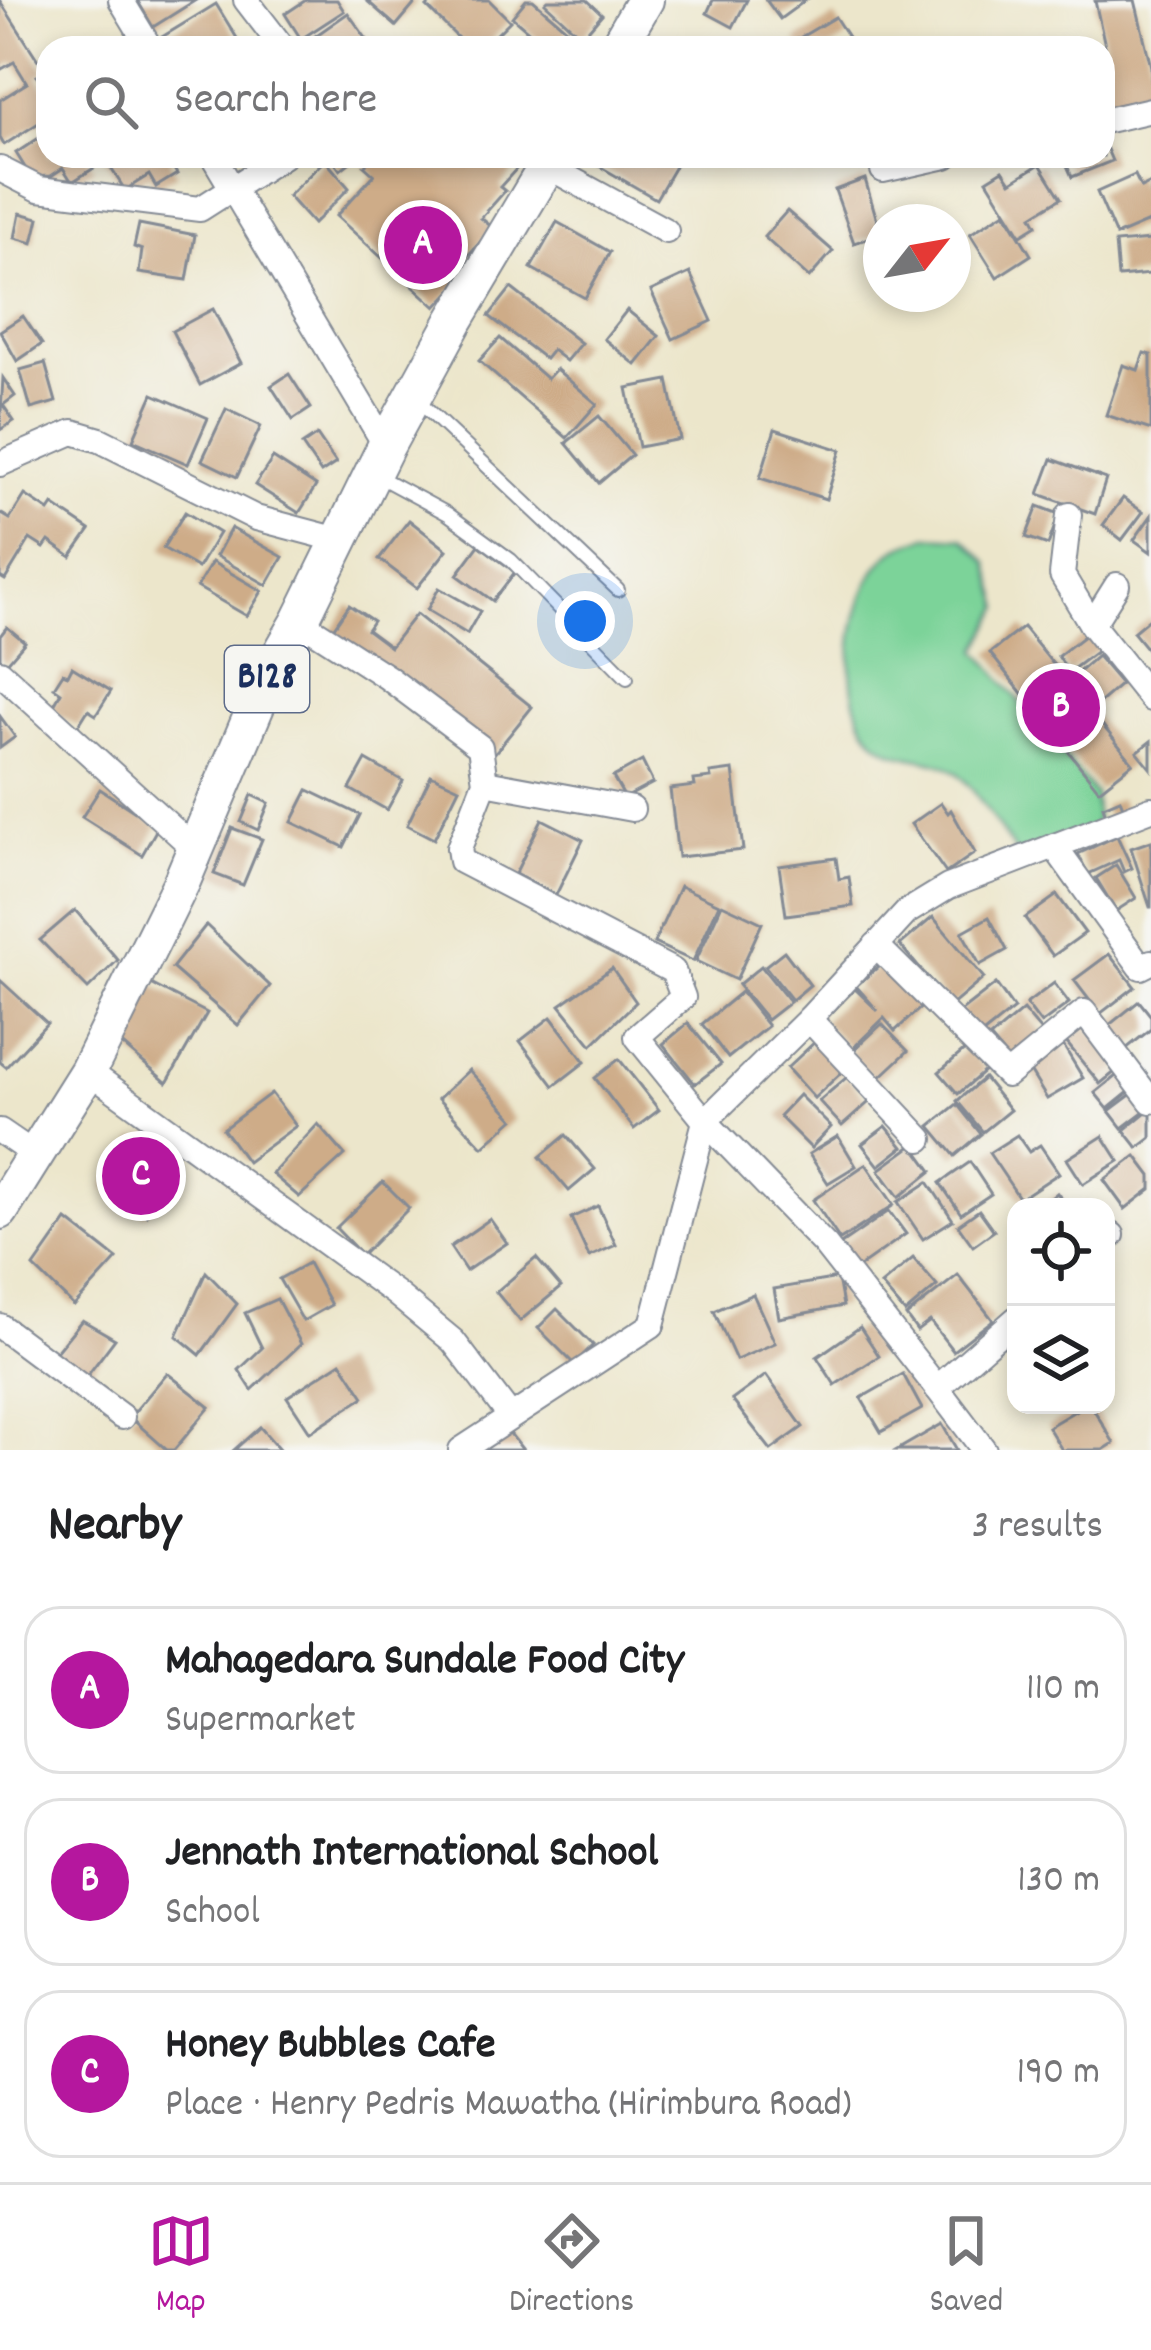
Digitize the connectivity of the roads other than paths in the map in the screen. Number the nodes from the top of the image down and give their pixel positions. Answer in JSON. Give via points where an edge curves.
{"nodes":[{"id":1,"x":121,"y":0,"type":"edge"},
{"id":2,"x":246,"y":0,"type":"edge"},
{"id":3,"x":645,"y":0,"type":"edge"},
{"id":4,"x":143,"y":36,"type":"edge"},
{"id":5,"x":274,"y":36,"type":"edge"},
{"id":6,"x":624,"y":36,"type":"edge"},
{"id":7,"x":1151,"y":110,"type":"edge"},
{"id":8,"x":1115,"y":118,"type":"edge"},
{"id":9,"x":221,"y":168,"type":"edge"},
{"id":10,"x":265,"y":168,"type":"edge"},
{"id":11,"x":546,"y":168,"type":"edge"},
{"id":12,"x":562,"y":168,"type":"edge"},
{"id":13,"x":892,"y":168,"type":"edge"},
{"id":14,"x":0,"y":169,"type":"edge"},
{"id":15,"x":883,"y":170,"type":"dead end"},
{"id":16,"x":233,"y":190,"type":"junction"},
{"id":17,"x":666,"y":231,"type":"dead end"},
{"id":18,"x":413,"y":397,"type":"junction"},
{"id":19,"x":380,"y":460,"type":"junction"},
{"id":20,"x":0,"y":464,"type":"edge"},
{"id":21,"x":1069,"y":515,"type":"dead end"},
{"id":22,"x":339,"y":540,"type":"junction"},
{"id":23,"x":1118,"y":585,"type":"dead end"},
{"id":24,"x":618,"y":590,"type":"dead end"},
{"id":25,"x":300,"y":621,"type":"junction"},
{"id":26,"x":1092,"y":625,"type":"junction"},
{"id":27,"x":0,"y":672,"type":"edge"},
{"id":28,"x":627,"y":678,"type":"dead end"},
{"id":29,"x":1151,"y":699,"type":"edge"},
{"id":30,"x":485,"y":782,"type":"junction"},
{"id":31,"x":632,"y":809,"type":"dead end"},
{"id":32,"x":1151,"y":809,"type":"edge"},
{"id":33,"x":1054,"y":846,"type":"junction"},
{"id":34,"x":195,"y":849,"type":"junction"},
{"id":35,"x":876,"y":946,"type":"junction"},
{"id":36,"x":1148,"y":971,"type":"edge"},
{"id":37,"x":809,"y":1019,"type":"junction"},
{"id":38,"x":88,"y":1071,"type":"junction"},
{"id":39,"x":1151,"y":1101,"type":"edge"},
{"id":40,"x":705,"y":1121,"type":"junction"},
{"id":41,"x":0,"y":1131,"type":"edge"},
{"id":42,"x":921,"y":1139,"type":"dead end"},
{"id":43,"x":35,"y":1155,"type":"junction"},
{"id":44,"x":0,"y":1211,"type":"edge"},
{"id":45,"x":0,"y":1326,"type":"edge"},
{"id":46,"x":1007,"y":1327,"type":"edge"},
{"id":47,"x":937,"y":1388,"type":"junction"},
{"id":48,"x":510,"y":1416,"type":"junction"},
{"id":49,"x":122,"y":1417,"type":"dead end"},
{"id":50,"x":460,"y":1450,"type":"edge"},
{"id":51,"x":984,"y":1450,"type":"edge"}],
"edges":[{"from":1,"to":4,"type":"street"},
{"from":2,"to":5,"type":"street"},
{"from":3,"to":6,"type":"main road"},
{"from":7,"to":8,"type":"street"},
{"from":9,"to":16,"type":"street"},
{"from":10,"to":16,"type":"street"},
{"from":11,"to":18,"type":"main road","number":"B128"},
{"from":12,"to":17,"type":"street"},
{"from":13,"to":15,"type":"street"},
{"from":14,"to":16,"type":"street","via":[[39,189],[200,209]]},
{"from":16,"to":19,"type":"street"},
{"from":18,"to":19,"type":"main road","number":"B128"},
{"from":18,"to":24,"type":"lane"},
{"from":19,"to":22,"type":"main road","number":"B128"},
{"from":19,"to":28,"type":"lane","via":[[511,560]]},
{"from":20,"to":22,"type":"street","via":[[73,432],[256,518]]},
{"from":21,"to":26,"type":"street","via":[[1062,575]]},
{"from":22,"to":25,"type":"main road","number":"B128"},
{"from":23,"to":26,"type":"street"},
{"from":25,"to":30,"type":"street","via":[[480,747]]},
{"from":25,"to":34,"type":"main road","number":"B128"},
{"from":26,"to":29,"type":"street"},
{"from":27,"to":34,"type":"street"},
{"from":30,"to":31,"type":"street"},
{"from":30,"to":40,"type":"street","via":[[461,861],[673,971],[683,997],[637,1037]]},
{"from":32,"to":33,"type":"street"},
{"from":33,"to":35,"type":"street","via":[[947,887],[907,912]]},
{"from":33,"to":36,"type":"street"},
{"from":34,"to":38,"type":"main road","number":"B128"},
{"from":35,"to":37,"type":"street"},
{"from":35,"to":39,"type":"street","via":[[1007,1075],[1084,1012]]},
{"from":37,"to":40,"type":"street"},
{"from":37,"to":42,"type":"street"},
{"from":38,"to":43,"type":"main road","number":"B128"},
{"from":38,"to":48,"type":"street","via":[[395,1293],[453,1341]]},
{"from":40,"to":47,"type":"street","via":[[825,1245]]},
{"from":40,"to":48,"type":"street","via":[[652,1325]]},
{"from":41,"to":43,"type":"street"},
{"from":43,"to":44,"type":"main road","number":"B128"},
{"from":45,"to":49,"type":"street"},
{"from":46,"to":47,"type":"street"},
{"from":47,"to":51,"type":"street"},
{"from":48,"to":50,"type":"street"}]}
